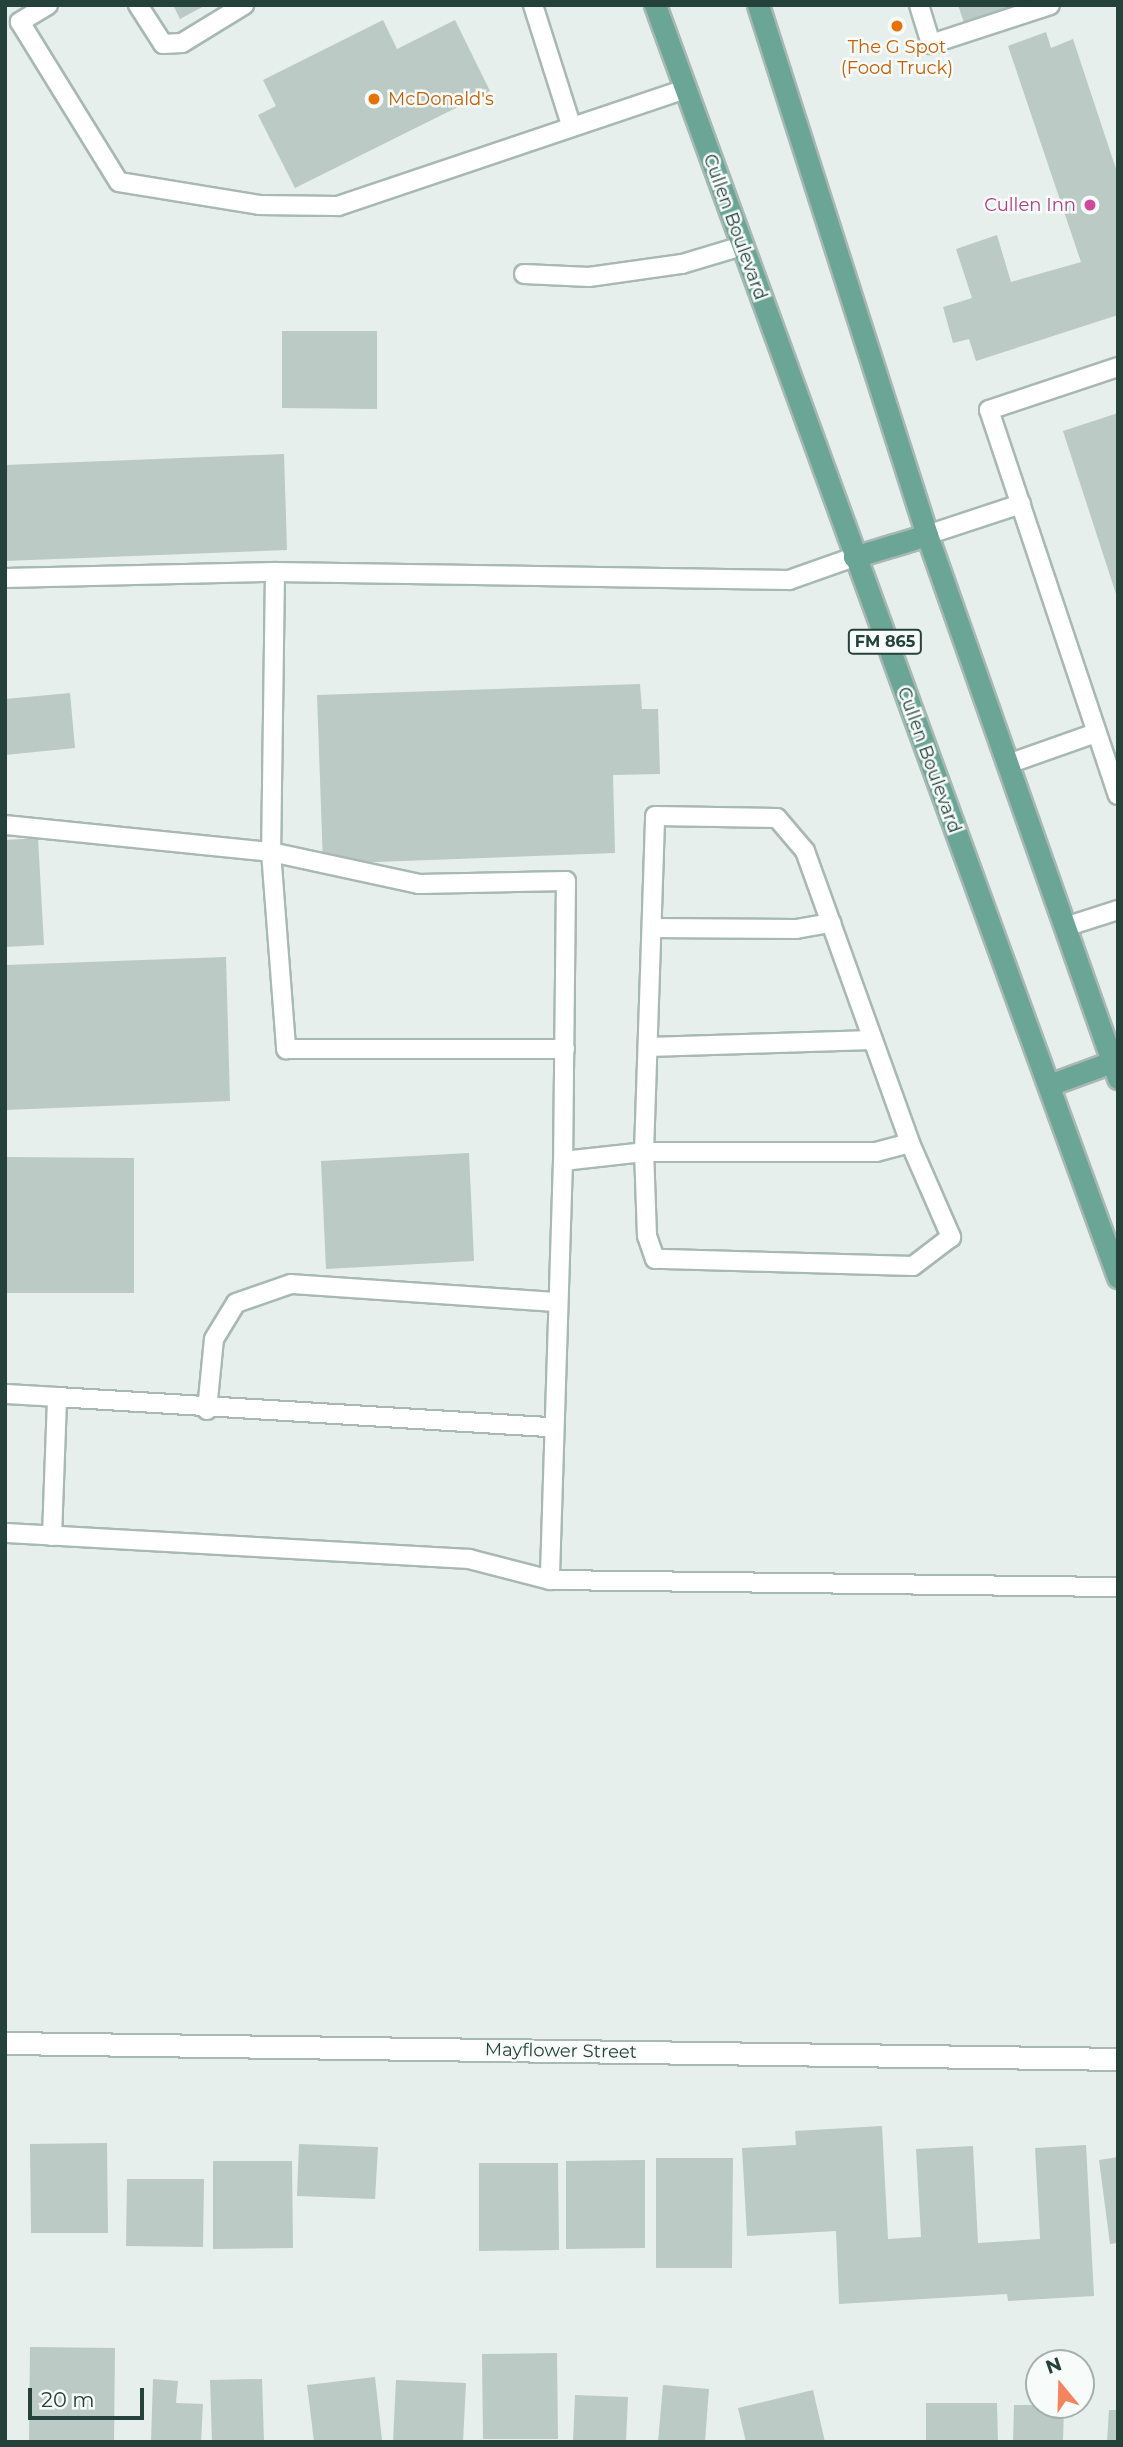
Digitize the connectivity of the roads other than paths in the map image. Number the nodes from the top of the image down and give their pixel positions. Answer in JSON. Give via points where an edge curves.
{"nodes":[{"id":1,"x":48,"y":5,"type":"edge"},
{"id":2,"x":138,"y":5,"type":"edge"},
{"id":3,"x":244,"y":5,"type":"edge"},
{"id":4,"x":533,"y":5,"type":"edge"},
{"id":5,"x":655,"y":5,"type":"edge"},
{"id":6,"x":758,"y":5,"type":"edge"},
{"id":7,"x":919,"y":5,"type":"edge"},
{"id":8,"x":1050,"y":5,"type":"edge"},
{"id":9,"x":686,"y":89,"type":"junction"},
{"id":10,"x":571,"y":125,"type":"junction"},
{"id":11,"x":742,"y":246,"type":"junction"},
{"id":12,"x":524,"y":274,"type":"dead end"},
{"id":13,"x":1118,"y":367,"type":"edge"},
{"id":14,"x":1021,"y":504,"type":"junction"},
{"id":15,"x":927,"y":535,"type":"junction"},
{"id":16,"x":854,"y":557,"type":"junction"},
{"id":17,"x":275,"y":572,"type":"junction"},
{"id":18,"x":5,"y":578,"type":"edge"},
{"id":19,"x":1096,"y":733,"type":"junction"},
{"id":20,"x":1008,"y":764,"type":"junction"},
{"id":21,"x":1118,"y":795,"type":"edge"},
{"id":22,"x":5,"y":825,"type":"edge"},
{"id":23,"x":271,"y":852,"type":"junction"},
{"id":24,"x":1118,"y":910,"type":"edge"},
{"id":25,"x":831,"y":922,"type":"junction"},
{"id":26,"x":652,"y":928,"type":"junction"},
{"id":27,"x":1065,"y":928,"type":"junction"},
{"id":28,"x":873,"y":1040,"type":"junction"},
{"id":29,"x":648,"y":1047,"type":"junction"},
{"id":30,"x":565,"y":1049,"type":"junction"},
{"id":31,"x":1115,"y":1070,"type":"edge"},
{"id":32,"x":1049,"y":1085,"type":"junction"},
{"id":33,"x":910,"y":1143,"type":"junction"},
{"id":34,"x":644,"y":1152,"type":"junction"},
{"id":35,"x":563,"y":1161,"type":"junction"},
{"id":36,"x":1118,"y":1277,"type":"edge"},
{"id":37,"x":557,"y":1302,"type":"junction"},
{"id":38,"x":5,"y":1394,"type":"edge"},
{"id":39,"x":57,"y":1397,"type":"junction"},
{"id":40,"x":207,"y":1410,"type":"junction"},
{"id":41,"x":553,"y":1427,"type":"junction"},
{"id":42,"x":5,"y":1533,"type":"edge"},
{"id":43,"x":52,"y":1536,"type":"junction"},
{"id":44,"x":550,"y":1580,"type":"junction"},
{"id":45,"x":1118,"y":1587,"type":"edge"},
{"id":46,"x":5,"y":2043,"type":"edge"},
{"id":47,"x":1118,"y":2059,"type":"edge"}],
"edges":[{"from":1,"to":10,"type":"lane","via":[[20,22],[119,182],[258,205],[338,206]]},
{"from":2,"to":3,"type":"lane","via":[[163,44],[182,43]]},
{"from":4,"to":10,"type":"lane"},
{"from":5,"to":9,"type":"main road","name":"Cullen Boulevard","number":"FM 865"},
{"from":6,"to":15,"type":"main road"},
{"from":7,"to":8,"type":"lane","via":[[931,44]]},
{"from":9,"to":10,"type":"lane"},
{"from":9,"to":11,"type":"main road","name":"Cullen Boulevard","number":"FM 865"},
{"from":11,"to":12,"type":"lane","via":[[682,264],[589,277]]},
{"from":11,"to":16,"type":"main road","name":"Cullen Boulevard","number":"FM 865"},
{"from":13,"to":14,"type":"lane","via":[[989,410]]},
{"from":14,"to":15,"type":"lane"},
{"from":14,"to":19,"type":"lane"},
{"from":15,"to":16,"type":"main road"},
{"from":15,"to":20,"type":"main road"},
{"from":16,"to":17,"type":"lane","via":[[789,580]]},
{"from":16,"to":32,"type":"main road","name":"Cullen Boulevard","number":"FM 865"},
{"from":17,"to":18,"type":"lane"},
{"from":17,"to":23,"type":"lane"},
{"from":19,"to":20,"type":"lane"},
{"from":19,"to":21,"type":"lane"},
{"from":20,"to":27,"type":"main road"},
{"from":22,"to":23,"type":"lane"},
{"from":23,"to":30,"type":"lane","via":[[419,884],[566,881]]},
{"from":23,"to":30,"type":"lane","via":[[286,1049]]},
{"from":24,"to":27,"type":"lane"},
{"from":25,"to":26,"type":"lane","via":[[796,929]]},
{"from":25,"to":26,"type":"lane","via":[[805,851],[777,818],[655,816]]},
{"from":25,"to":28,"type":"lane"},
{"from":26,"to":29,"type":"lane"},
{"from":27,"to":31,"type":"main road"},
{"from":28,"to":29,"type":"lane"},
{"from":28,"to":33,"type":"lane"},
{"from":29,"to":34,"type":"lane"},
{"from":30,"to":35,"type":"lane"},
{"from":31,"to":32,"type":"main road"},
{"from":32,"to":36,"type":"main road","name":"Cullen Boulevard","number":"FM 865"},
{"from":33,"to":34,"type":"lane","via":[[876,1152]]},
{"from":33,"to":34,"type":"lane","via":[[951,1237],[914,1266],[655,1259],[647,1236]]},
{"from":34,"to":35,"type":"lane"},
{"from":35,"to":37,"type":"lane"},
{"from":37,"to":40,"type":"lane","via":[[291,1284],[236,1303],[214,1339]]},
{"from":37,"to":41,"type":"lane"},
{"from":38,"to":39,"type":"lane"},
{"from":39,"to":40,"type":"lane"},
{"from":39,"to":43,"type":"lane"},
{"from":40,"to":41,"type":"lane"},
{"from":41,"to":44,"type":"lane"},
{"from":42,"to":43,"type":"lane"},
{"from":43,"to":44,"type":"lane","via":[[469,1559]]},
{"from":44,"to":45,"type":"lane"},
{"from":46,"to":47,"type":"street","name":"Mayflower Street"}]}
